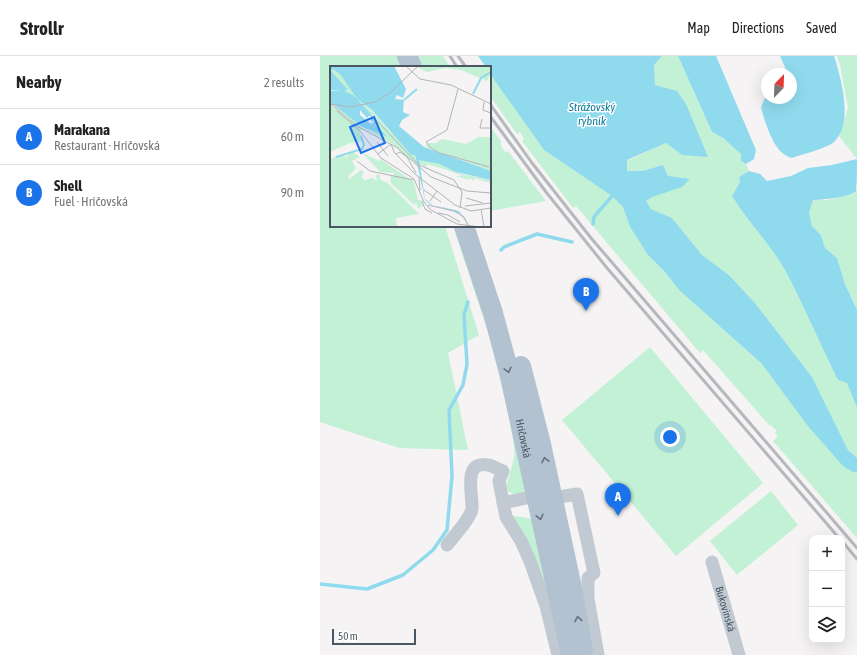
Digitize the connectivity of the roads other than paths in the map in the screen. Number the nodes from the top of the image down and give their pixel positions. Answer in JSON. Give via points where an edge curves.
{"nodes":[{"id":1,"x":394,"y":56,"type":"edge"},
{"id":2,"x":407,"y":56,"type":"edge"},
{"id":3,"x":399,"y":66,"type":"edge"},
{"id":4,"x":412,"y":66,"type":"edge"},
{"id":5,"x":464,"y":227,"type":"edge"},
{"id":6,"x":478,"y":227,"type":"edge"},
{"id":7,"x":544,"y":497,"type":"junction"},
{"id":8,"x":503,"y":503,"type":"junction"},
{"id":9,"x":447,"y":545,"type":"dead end"},
{"id":10,"x":712,"y":562,"type":"dead end"},
{"id":11,"x":580,"y":580,"type":"junction"},
{"id":12,"x":558,"y":655,"type":"edge"},
{"id":13,"x":571,"y":655,"type":"edge"},
{"id":14,"x":585,"y":655,"type":"edge"},
{"id":15,"x":598,"y":655,"type":"edge"},
{"id":16,"x":739,"y":655,"type":"edge"}],
"edges":[{"from":1,"to":3,"type":"main road"},
{"from":2,"to":4,"type":"main road"},
{"from":5,"to":7,"type":"main road","name":"Hričovská","one_way":true,"via":[[493,313]]},
{"from":7,"to":6,"type":"main road","name":"Hričovská","one_way":true,"via":[[541,444],[492,266]]},
{"from":7,"to":8,"type":"street"},
{"from":7,"to":11,"type":"main road","name":"Hričovská"},
{"from":7,"to":11,"type":"street","name":"Hričovská","via":[[578,494],[594,573]]},
{"from":7,"to":13,"type":"main road","name":"Hričovská","one_way":true},
{"from":8,"to":9,"type":"street","via":[[499,481],[503,471],[488,465],[473,469],[470,478],[472,510]]},
{"from":8,"to":12,"type":"street","via":[[506,517],[530,561],[546,606]]},
{"from":10,"to":16,"type":"street","name":"Bukovinská"},
{"from":14,"to":11,"type":"main road","name":"Hričovská","one_way":true},
{"from":11,"to":15,"type":"street","name":"Hričovská","via":[[588,599]]}]}
